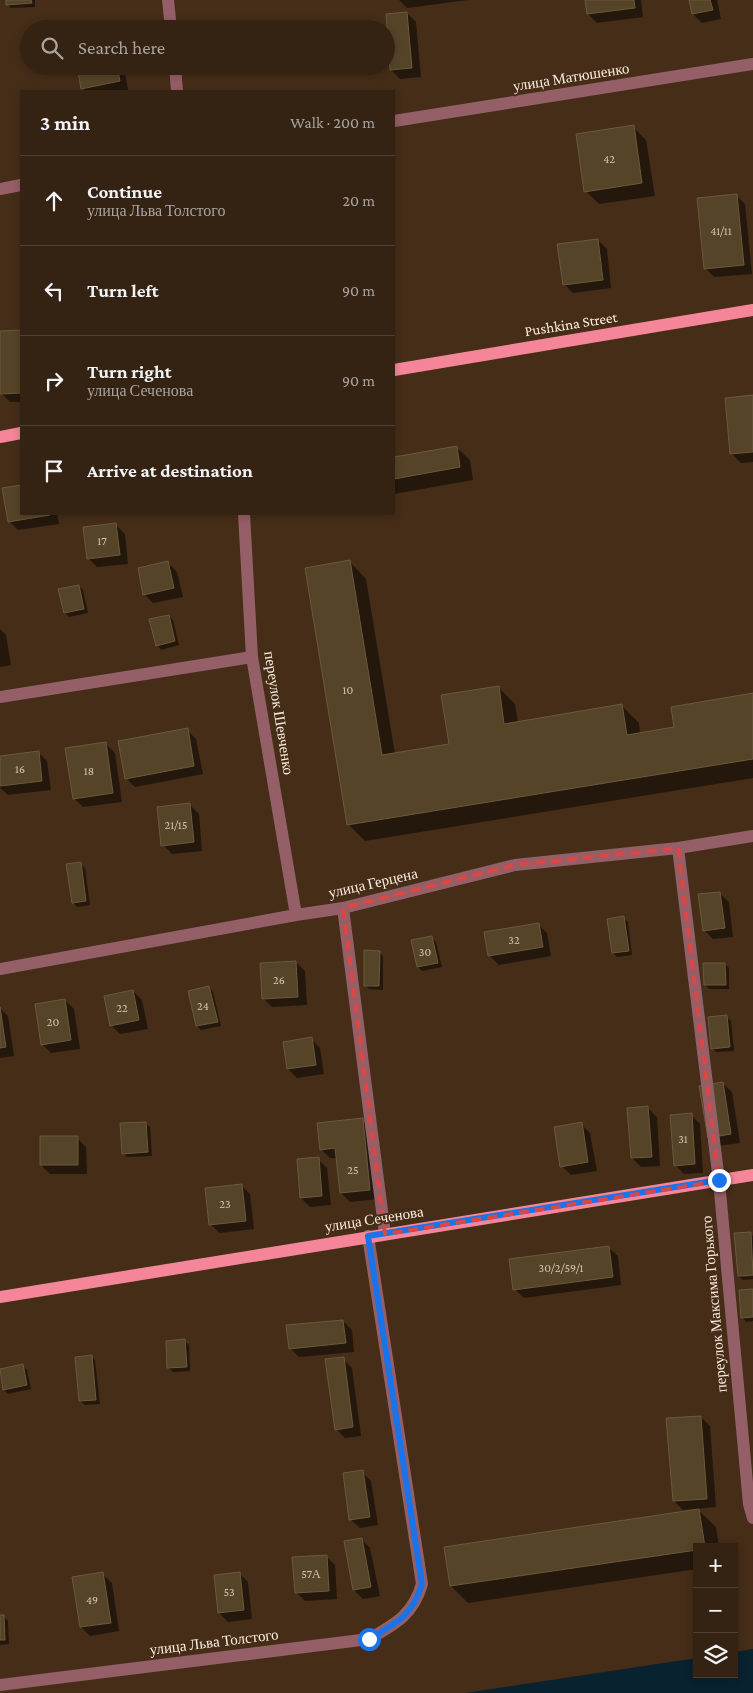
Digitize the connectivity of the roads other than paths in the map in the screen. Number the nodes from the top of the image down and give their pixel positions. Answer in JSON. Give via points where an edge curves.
{"nodes":[{"id":1,"x":168,"y":0,"type":"edge"},
{"id":2,"x":170,"y":20,"type":"edge"},
{"id":3,"x":753,"y":64,"type":"edge"},
{"id":4,"x":175,"y":75,"type":"edge"},
{"id":5,"x":177,"y":90,"type":"edge"},
{"id":6,"x":395,"y":121,"type":"edge"},
{"id":7,"x":20,"y":185,"type":"edge"},
{"id":8,"x":0,"y":189,"type":"edge"},
{"id":9,"x":753,"y":310,"type":"edge"},
{"id":10,"x":395,"y":370,"type":"edge"},
{"id":11,"x":20,"y":433,"type":"edge"},
{"id":12,"x":0,"y":437,"type":"edge"},
{"id":13,"x":244,"y":515,"type":"edge"},
{"id":14,"x":252,"y":657,"type":"junction"},
{"id":15,"x":0,"y":697,"type":"edge"},
{"id":16,"x":753,"y":836,"type":"edge"},
{"id":17,"x":678,"y":848,"type":"junction"},
{"id":18,"x":343,"y":908,"type":"junction"},
{"id":19,"x":296,"y":915,"type":"junction"},
{"id":20,"x":0,"y":969,"type":"edge"},
{"id":21,"x":753,"y":1176,"type":"edge"},
{"id":22,"x":719,"y":1180,"type":"junction"},
{"id":23,"x":385,"y":1234,"type":"junction"},
{"id":24,"x":368,"y":1236,"type":"junction"},
{"id":25,"x":0,"y":1297,"type":"edge"},
{"id":26,"x":753,"y":1518,"type":"edge"},
{"id":27,"x":0,"y":1685,"type":"edge"}],
"edges":[{"from":1,"to":2,"type":"street"},
{"from":3,"to":6,"type":"street","name":"улица Матюшенко"},
{"from":4,"to":5,"type":"street"},
{"from":7,"to":8,"type":"street"},
{"from":9,"to":10,"type":"main road","name":"Pushkina Street"},
{"from":11,"to":12,"type":"main road"},
{"from":13,"to":14,"type":"street","name":"переулок Шевченко"},
{"from":14,"to":15,"type":"street"},
{"from":14,"to":19,"type":"street","name":"переулок Шевченко"},
{"from":16,"to":17,"type":"street","name":"улица Герцена"},
{"from":17,"to":18,"type":"street","name":"улица Герцена","via":[[515,865]]},
{"from":17,"to":22,"type":"street","name":"переулок Максима Горького"},
{"from":18,"to":19,"type":"street","name":"улица Герцена"},
{"from":18,"to":23,"type":"street"},
{"from":19,"to":20,"type":"street","name":"улица Герцена"},
{"from":21,"to":22,"type":"main road","name":"улица Сеченова"},
{"from":22,"to":23,"type":"main road","name":"улица Сеченова"},
{"from":22,"to":26,"type":"street","name":"переулок Максима Горького","via":[[749,1504]]},
{"from":23,"to":24,"type":"main road","name":"улица Сеченова"},
{"from":24,"to":25,"type":"main road","name":"улица Сеченова"},
{"from":24,"to":27,"type":"street","name":"улица Льва Толстого","via":[[420,1564],[422,1584],[418,1599],[395,1624],[369,1639]]}]}
